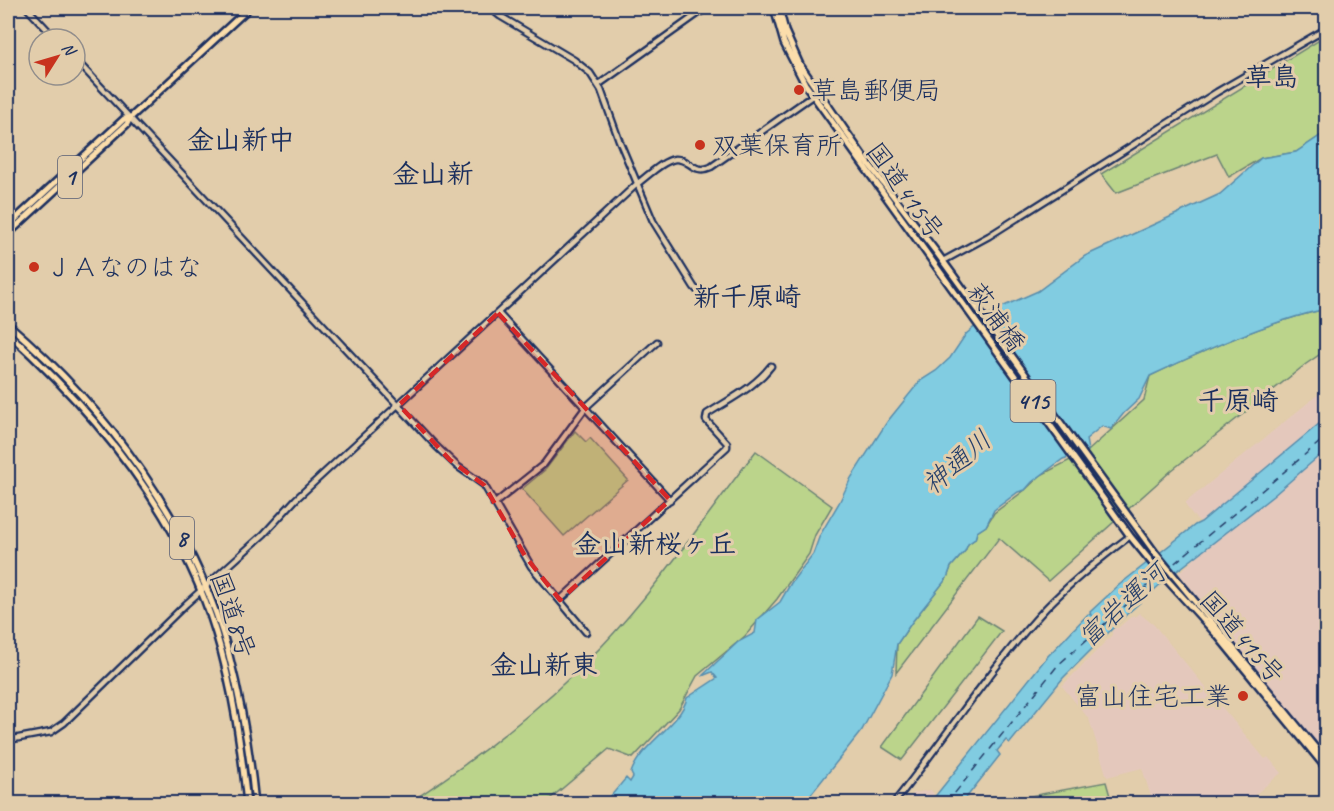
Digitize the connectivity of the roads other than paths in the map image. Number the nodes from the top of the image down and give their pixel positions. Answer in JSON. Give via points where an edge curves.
{"nodes":[{"id":1,"x":27,"y":8,"type":"edge"},
{"id":2,"x":249,"y":8,"type":"edge"},
{"id":3,"x":490,"y":8,"type":"edge"},
{"id":4,"x":706,"y":8,"type":"edge"},
{"id":5,"x":774,"y":8,"type":"edge"},
{"id":6,"x":779,"y":8,"type":"edge"},
{"id":7,"x":45,"y":27,"type":"edge"},
{"id":8,"x":1326,"y":29,"type":"edge"},
{"id":9,"x":87,"y":72,"type":"edge"},
{"id":10,"x":598,"y":85,"type":"junction"},
{"id":11,"x":815,"y":93,"type":"junction"},
{"id":12,"x":130,"y":118,"type":"junction"},
{"id":13,"x":638,"y":183,"type":"junction"},
{"id":14,"x":888,"y":195,"type":"junction"},
{"id":15,"x":8,"y":226,"type":"edge"},
{"id":16,"x":8,"y":234,"type":"edge"},
{"id":17,"x":943,"y":261,"type":"junction"},
{"id":18,"x":947,"y":266,"type":"joint"},
{"id":19,"x":939,"y":271,"type":"joint"},
{"id":20,"x":709,"y":303,"type":"dead end"},
{"id":21,"x":498,"y":313,"type":"junction"},
{"id":22,"x":8,"y":324,"type":"edge"},
{"id":23,"x":8,"y":333,"type":"edge"},
{"id":24,"x":657,"y":342,"type":"dead end"},
{"id":25,"x":771,"y":366,"type":"dead end"},
{"id":26,"x":399,"y":405,"type":"junction"},
{"id":27,"x":586,"y":407,"type":"junction"},
{"id":28,"x":670,"y":500,"type":"junction"},
{"id":29,"x":495,"y":504,"type":"junction"},
{"id":30,"x":1134,"y":525,"type":"joint"},
{"id":31,"x":1129,"y":533,"type":"junction"},
{"id":32,"x":202,"y":589,"type":"junction"},
{"id":33,"x":560,"y":600,"type":"junction"},
{"id":34,"x":586,"y":632,"type":"dead end"},
{"id":35,"x":8,"y":740,"type":"edge"},
{"id":36,"x":1326,"y":761,"type":"edge"},
{"id":37,"x":1326,"y":768,"type":"edge"},
{"id":38,"x":247,"y":804,"type":"edge"},
{"id":39,"x":255,"y":804,"type":"edge"},
{"id":40,"x":893,"y":804,"type":"edge"}],
"edges":[{"from":1,"to":7,"type":"street"},
{"from":2,"to":12,"type":"main road","number":"1"},
{"from":3,"to":10,"type":"street","via":[[585,68]]},
{"from":4,"to":10,"type":"street"},
{"from":5,"to":11,"type":"main road","name":"国道415号","number":"415","via":[[792,60]]},
{"from":6,"to":11,"type":"main road","name":"国道415号","number":"415","via":[[794,53]]},
{"from":8,"to":17,"type":"street"},
{"from":9,"to":12,"type":"street"},
{"from":10,"to":13,"type":"street"},
{"from":11,"to":13,"type":"street","via":[[711,167],[698,169],[672,159]]},
{"from":11,"to":14,"type":"main road","name":"国道415号","number":"415"},
{"from":12,"to":15,"type":"main road","number":"1","via":[[124,119]]},
{"from":12,"to":16,"type":"main road","number":"1"},
{"from":12,"to":26,"type":"street"},
{"from":13,"to":20,"type":"street","via":[[667,246]]},
{"from":13,"to":21,"type":"street"},
{"from":14,"to":17,"type":"main road","name":"国道415号","number":"415"},
{"from":14,"to":19,"type":"main road","name":"国道415号","number":"415"},
{"from":17,"to":18,"type":"main road","name":"国道415号","number":"415"},
{"from":18,"to":30,"type":"main road","name":"萩浦橋","number":"415"},
{"from":19,"to":31,"type":"main road","name":"萩浦橋","number":"415"},
{"from":21,"to":26,"type":"street"},
{"from":21,"to":27,"type":"street"},
{"from":22,"to":32,"type":"main road","name":"国道8号","number":"8","via":[[71,386],[127,451],[177,527]]},
{"from":23,"to":32,"type":"main road","name":"国道8号","number":"8","via":[[74,397],[123,456],[151,496]]},
{"from":24,"to":27,"type":"street"},
{"from":25,"to":28,"type":"street","via":[[746,391],[707,414],[706,420],[727,447]]},
{"from":26,"to":29,"type":"street","via":[[450,460],[484,485]]},
{"from":26,"to":32,"type":"street"},
{"from":27,"to":28,"type":"street"},
{"from":27,"to":29,"type":"street","via":[[543,464]]},
{"from":28,"to":33,"type":"street"},
{"from":29,"to":33,"type":"street","via":[[531,566]]},
{"from":30,"to":36,"type":"main road","name":"国道415号","number":"415"},
{"from":31,"to":37,"type":"main road","name":"国道415号","number":"415"},
{"from":31,"to":40,"type":"street","via":[[1045,610]]},
{"from":32,"to":35,"type":"street","via":[[56,730]]},
{"from":32,"to":38,"type":"main road","name":"国道8号","number":"8","via":[[236,716]]},
{"from":32,"to":39,"type":"main road","name":"国道8号","number":"8","via":[[219,624],[233,672]]},
{"from":33,"to":34,"type":"street"}]}
